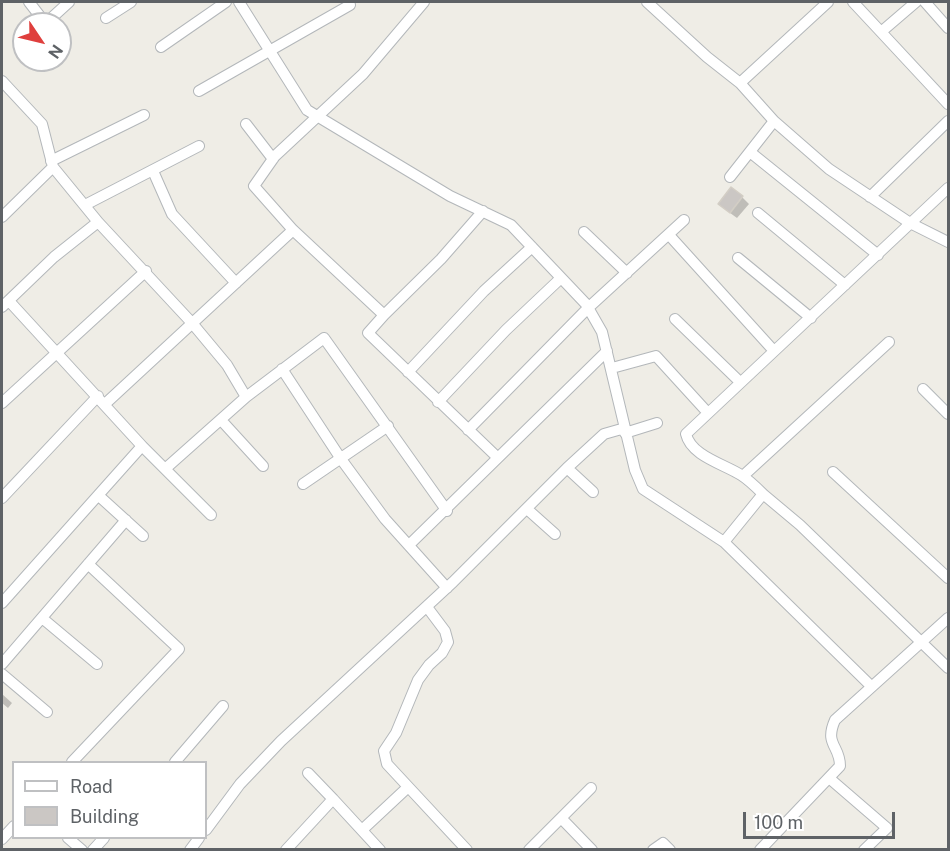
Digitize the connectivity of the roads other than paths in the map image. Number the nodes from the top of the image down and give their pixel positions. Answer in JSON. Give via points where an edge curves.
{"nodes":[{"id":1,"x":131,"y":2,"type":"edge"},
{"id":2,"x":225,"y":2,"type":"edge"},
{"id":3,"x":239,"y":2,"type":"edge"},
{"id":4,"x":424,"y":2,"type":"edge"},
{"id":5,"x":647,"y":2,"type":"edge"},
{"id":6,"x":828,"y":2,"type":"edge"},
{"id":7,"x":853,"y":2,"type":"edge"},
{"id":8,"x":916,"y":2,"type":"edge"},
{"id":9,"x":925,"y":2,"type":"edge"},
{"id":10,"x":350,"y":4,"type":"dead end"},
{"id":11,"x":106,"y":18,"type":"dead end"},
{"id":12,"x":948,"y":28,"type":"edge"},
{"id":13,"x":881,"y":32,"type":"junction"},
{"id":14,"x":161,"y":46,"type":"dead end"},
{"id":15,"x":271,"y":51,"type":"junction"},
{"id":16,"x":2,"y":81,"type":"edge"},
{"id":17,"x":740,"y":83,"type":"junction"},
{"id":18,"x":199,"y":91,"type":"dead end"},
{"id":19,"x":948,"y":104,"type":"edge"},
{"id":20,"x":144,"y":115,"type":"dead end"},
{"id":21,"x":315,"y":117,"type":"junction"},
{"id":22,"x":948,"y":121,"type":"edge"},
{"id":23,"x":774,"y":122,"type":"junction"},
{"id":24,"x":246,"y":124,"type":"dead end"},
{"id":25,"x":199,"y":146,"type":"dead end"},
{"id":26,"x":750,"y":152,"type":"junction"},
{"id":27,"x":273,"y":159,"type":"junction"},
{"id":28,"x":52,"y":164,"type":"junction"},
{"id":29,"x":153,"y":171,"type":"junction"},
{"id":30,"x":730,"y":177,"type":"dead end"},
{"id":31,"x":948,"y":188,"type":"edge"},
{"id":32,"x":870,"y":197,"type":"junction"},
{"id":33,"x":85,"y":205,"type":"junction"},
{"id":34,"x":483,"y":212,"type":"junction"},
{"id":35,"x":758,"y":213,"type":"dead end"},
{"id":36,"x":2,"y":217,"type":"edge"},
{"id":37,"x":684,"y":220,"type":"dead end"},
{"id":38,"x":98,"y":222,"type":"junction"},
{"id":39,"x":910,"y":223,"type":"junction"},
{"id":40,"x":292,"y":230,"type":"junction"},
{"id":41,"x":584,"y":232,"type":"dead end"},
{"id":42,"x":669,"y":235,"type":"junction"},
{"id":43,"x":948,"y":242,"type":"edge"},
{"id":44,"x":532,"y":247,"type":"junction"},
{"id":45,"x":878,"y":255,"type":"junction"},
{"id":46,"x":738,"y":258,"type":"dead end"},
{"id":47,"x":146,"y":271,"type":"junction"},
{"id":48,"x":627,"y":273,"type":"junction"},
{"id":49,"x":561,"y":278,"type":"junction"},
{"id":50,"x":236,"y":283,"type":"junction"},
{"id":51,"x":845,"y":285,"type":"junction"},
{"id":52,"x":5,"y":304,"type":"edge"},
{"id":53,"x":588,"y":308,"type":"junction"},
{"id":54,"x":384,"y":315,"type":"junction"},
{"id":55,"x":811,"y":318,"type":"junction"},
{"id":56,"x":675,"y":319,"type":"dead end"},
{"id":57,"x":192,"y":323,"type":"junction"},
{"id":58,"x":889,"y":342,"type":"dead end"},
{"id":59,"x":607,"y":351,"type":"junction"},
{"id":60,"x":774,"y":351,"type":"junction"},
{"id":61,"x":56,"y":352,"type":"junction"},
{"id":62,"x":612,"y":368,"type":"junction"},
{"id":63,"x":282,"y":369,"type":"junction"},
{"id":64,"x":408,"y":372,"type":"junction"},
{"id":65,"x":740,"y":382,"type":"junction"},
{"id":66,"x":923,"y":389,"type":"dead end"},
{"id":67,"x":246,"y":398,"type":"junction"},
{"id":68,"x":102,"y":400,"type":"junction"},
{"id":69,"x":438,"y":402,"type":"junction"},
{"id":70,"x":2,"y":403,"type":"edge"},
{"id":71,"x":708,"y":413,"type":"junction"},
{"id":72,"x":948,"y":414,"type":"edge"},
{"id":73,"x":221,"y":420,"type":"junction"},
{"id":74,"x":657,"y":423,"type":"dead end"},
{"id":75,"x":388,"y":426,"type":"junction"},
{"id":76,"x":468,"y":430,"type":"junction"},
{"id":77,"x":625,"y":431,"type":"junction"},
{"id":78,"x":142,"y":446,"type":"junction"},
{"id":79,"x":497,"y":457,"type":"junction"},
{"id":80,"x":341,"y":459,"type":"junction"},
{"id":81,"x":262,"y":466,"type":"dead end"},
{"id":82,"x":567,"y":468,"type":"junction"},
{"id":83,"x":165,"y":469,"type":"junction"},
{"id":84,"x":832,"y":472,"type":"dead end"},
{"id":85,"x":743,"y":476,"type":"junction"},
{"id":86,"x":303,"y":484,"type":"dead end"},
{"id":87,"x":593,"y":492,"type":"dead end"},
{"id":88,"x":763,"y":494,"type":"junction"},
{"id":89,"x":99,"y":496,"type":"junction"},
{"id":90,"x":2,"y":498,"type":"edge"},
{"id":91,"x":527,"y":509,"type":"junction"},
{"id":92,"x":447,"y":511,"type":"junction"},
{"id":93,"x":211,"y":515,"type":"dead end"},
{"id":94,"x":126,"y":520,"type":"junction"},
{"id":95,"x":555,"y":534,"type":"dead end"},
{"id":96,"x":143,"y":536,"type":"dead end"},
{"id":97,"x":724,"y":542,"type":"junction"},
{"id":98,"x":409,"y":545,"type":"junction"},
{"id":99,"x":88,"y":564,"type":"junction"},
{"id":100,"x":948,"y":578,"type":"edge"},
{"id":101,"x":447,"y":588,"type":"junction"},
{"id":102,"x":2,"y":603,"type":"edge"},
{"id":103,"x":427,"y":607,"type":"junction"},
{"id":104,"x":42,"y":618,"type":"junction"},
{"id":105,"x":948,"y":618,"type":"edge"},
{"id":106,"x":922,"y":643,"type":"junction"},
{"id":107,"x":2,"y":663,"type":"edge"},
{"id":108,"x":97,"y":664,"type":"dead end"},
{"id":109,"x":948,"y":668,"type":"edge"},
{"id":110,"x":2,"y":674,"type":"edge"},
{"id":111,"x":871,"y":686,"type":"junction"},
{"id":112,"x":223,"y":706,"type":"dead end"},
{"id":113,"x":47,"y":712,"type":"dead end"},
{"id":114,"x":73,"y":761,"type":"edge"},
{"id":115,"x":176,"y":761,"type":"edge"},
{"id":116,"x":308,"y":773,"type":"dead end"},
{"id":117,"x":829,"y":778,"type":"junction"},
{"id":118,"x":407,"y":788,"type":"junction"},
{"id":119,"x":591,"y":788,"type":"dead end"},
{"id":120,"x":333,"y":799,"type":"junction"},
{"id":121,"x":561,"y":818,"type":"junction"},
{"id":122,"x":207,"y":829,"type":"edge"},
{"id":123,"x":362,"y":830,"type":"junction"},
{"id":124,"x":70,"y":839,"type":"edge"},
{"id":125,"x":2,"y":846,"type":"edge"},
{"id":126,"x":5,"y":849,"type":"edge"},
{"id":127,"x":82,"y":849,"type":"edge"},
{"id":128,"x":286,"y":849,"type":"edge"},
{"id":129,"x":380,"y":849,"type":"edge"},
{"id":130,"x":467,"y":849,"type":"edge"},
{"id":131,"x":530,"y":849,"type":"edge"},
{"id":132,"x":592,"y":849,"type":"edge"},
{"id":133,"x":653,"y":849,"type":"edge"},
{"id":134,"x":670,"y":849,"type":"edge"},
{"id":135,"x":760,"y":849,"type":"edge"},
{"id":136,"x":864,"y":849,"type":"edge"}],
"edges":[{"from":1,"to":11,"type":"street"},
{"from":2,"to":14,"type":"street"},
{"from":3,"to":15,"type":"street"},
{"from":4,"to":21,"type":"street","via":[[363,74]]},
{"from":5,"to":17,"type":"street"},
{"from":6,"to":17,"type":"street"},
{"from":7,"to":13,"type":"street"},
{"from":8,"to":13,"type":"street"},
{"from":9,"to":12,"type":"street"},
{"from":10,"to":15,"type":"street"},
{"from":13,"to":19,"type":"street"},
{"from":15,"to":18,"type":"street"},
{"from":15,"to":21,"type":"street"},
{"from":16,"to":28,"type":"street","via":[[42,124]]},
{"from":17,"to":23,"type":"street"},
{"from":20,"to":28,"type":"street"},
{"from":21,"to":27,"type":"street"},
{"from":21,"to":34,"type":"street"},
{"from":22,"to":32,"type":"street"},
{"from":23,"to":26,"type":"street"},
{"from":23,"to":32,"type":"street","via":[[829,169]]},
{"from":24,"to":27,"type":"street"},
{"from":25,"to":29,"type":"street"},
{"from":26,"to":30,"type":"street"},
{"from":26,"to":45,"type":"street"},
{"from":27,"to":40,"type":"street","via":[[254,186]]},
{"from":28,"to":33,"type":"street"},
{"from":28,"to":36,"type":"street"},
{"from":29,"to":33,"type":"street"},
{"from":29,"to":50,"type":"street","via":[[172,214]]},
{"from":31,"to":39,"type":"street"},
{"from":32,"to":39,"type":"street"},
{"from":33,"to":38,"type":"street"},
{"from":34,"to":44,"type":"street","via":[[511,225]]},
{"from":34,"to":54,"type":"street"},
{"from":35,"to":51,"type":"street"},
{"from":37,"to":42,"type":"street"},
{"from":38,"to":47,"type":"street"},
{"from":38,"to":52,"type":"street"},
{"from":39,"to":43,"type":"street"},
{"from":39,"to":45,"type":"street"},
{"from":40,"to":50,"type":"street"},
{"from":40,"to":54,"type":"street"},
{"from":41,"to":48,"type":"street"},
{"from":42,"to":48,"type":"street"},
{"from":42,"to":60,"type":"street"},
{"from":44,"to":49,"type":"street"},
{"from":44,"to":64,"type":"street","via":[[484,291]]},
{"from":45,"to":51,"type":"street"},
{"from":46,"to":55,"type":"street"},
{"from":47,"to":57,"type":"street"},
{"from":47,"to":61,"type":"street"},
{"from":48,"to":53,"type":"street"},
{"from":49,"to":53,"type":"street"},
{"from":49,"to":69,"type":"street"},
{"from":50,"to":57,"type":"street"},
{"from":51,"to":55,"type":"street"},
{"from":52,"to":61,"type":"street"},
{"from":53,"to":59,"type":"street","via":[[602,332]]},
{"from":53,"to":76,"type":"street"},
{"from":54,"to":64,"type":"street","via":[[368,333]]},
{"from":55,"to":60,"type":"street"},
{"from":56,"to":65,"type":"street"},
{"from":57,"to":67,"type":"street","via":[[227,365]]},
{"from":57,"to":68,"type":"street"},
{"from":58,"to":85,"type":"street"},
{"from":59,"to":62,"type":"street"},
{"from":59,"to":79,"type":"street"},
{"from":60,"to":65,"type":"street"},
{"from":61,"to":68,"type":"street"},
{"from":61,"to":70,"type":"street"},
{"from":62,"to":71,"type":"street","via":[[656,356]]},
{"from":62,"to":77,"type":"street"},
{"from":63,"to":67,"type":"street"},
{"from":63,"to":75,"type":"street","via":[[324,338]]},
{"from":63,"to":80,"type":"street"},
{"from":64,"to":69,"type":"street"},
{"from":65,"to":71,"type":"street"},
{"from":66,"to":72,"type":"street"},
{"from":67,"to":73,"type":"street"},
{"from":68,"to":78,"type":"street"},
{"from":68,"to":90,"type":"street"},
{"from":69,"to":76,"type":"street"},
{"from":71,"to":85,"type":"street","via":[[686,434],[687,440],[699,452]]},
{"from":73,"to":81,"type":"street"},
{"from":73,"to":83,"type":"street"},
{"from":74,"to":77,"type":"street"},
{"from":75,"to":80,"type":"street"},
{"from":75,"to":92,"type":"street"},
{"from":76,"to":79,"type":"street"},
{"from":77,"to":82,"type":"street","via":[[604,434]]},
{"from":77,"to":97,"type":"street","via":[[643,489]]},
{"from":78,"to":83,"type":"street"},
{"from":78,"to":89,"type":"street"},
{"from":79,"to":92,"type":"street"},
{"from":80,"to":86,"type":"street"},
{"from":80,"to":98,"type":"street"},
{"from":82,"to":87,"type":"street"},
{"from":82,"to":91,"type":"street"},
{"from":83,"to":93,"type":"street"},
{"from":84,"to":100,"type":"street"},
{"from":85,"to":88,"type":"street"},
{"from":88,"to":97,"type":"street"},
{"from":88,"to":106,"type":"street"},
{"from":89,"to":94,"type":"street"},
{"from":89,"to":102,"type":"street"},
{"from":91,"to":95,"type":"street"},
{"from":91,"to":101,"type":"street"},
{"from":92,"to":98,"type":"street"},
{"from":94,"to":96,"type":"street"},
{"from":94,"to":99,"type":"street"},
{"from":97,"to":111,"type":"street"},
{"from":98,"to":101,"type":"street"},
{"from":99,"to":104,"type":"street"},
{"from":99,"to":114,"type":"street","via":[[178,649]]},
{"from":101,"to":103,"type":"street"},
{"from":103,"to":118,"type":"street","via":[[445,631],[448,642],[418,680],[396,733],[384,751],[387,764]]},
{"from":103,"to":122,"type":"street","via":[[281,741],[240,784]]},
{"from":104,"to":107,"type":"street"},
{"from":104,"to":108,"type":"street"},
{"from":105,"to":106,"type":"street"},
{"from":106,"to":109,"type":"street"},
{"from":106,"to":111,"type":"street"},
{"from":110,"to":113,"type":"street"},
{"from":111,"to":117,"type":"street","via":[[835,720],[831,743],[840,765]]},
{"from":112,"to":115,"type":"street"},
{"from":116,"to":120,"type":"street"},
{"from":117,"to":135,"type":"street"},
{"from":117,"to":136,"type":"street","via":[[887,828]]},
{"from":118,"to":123,"type":"street"},
{"from":118,"to":130,"type":"street"},
{"from":119,"to":121,"type":"street"},
{"from":120,"to":123,"type":"street"},
{"from":120,"to":128,"type":"street"},
{"from":121,"to":131,"type":"street"},
{"from":121,"to":132,"type":"street"},
{"from":123,"to":129,"type":"street"},
{"from":124,"to":127,"type":"street"},
{"from":125,"to":126,"type":"street"},
{"from":133,"to":134,"type":"street","via":[[663,843]]}]}
